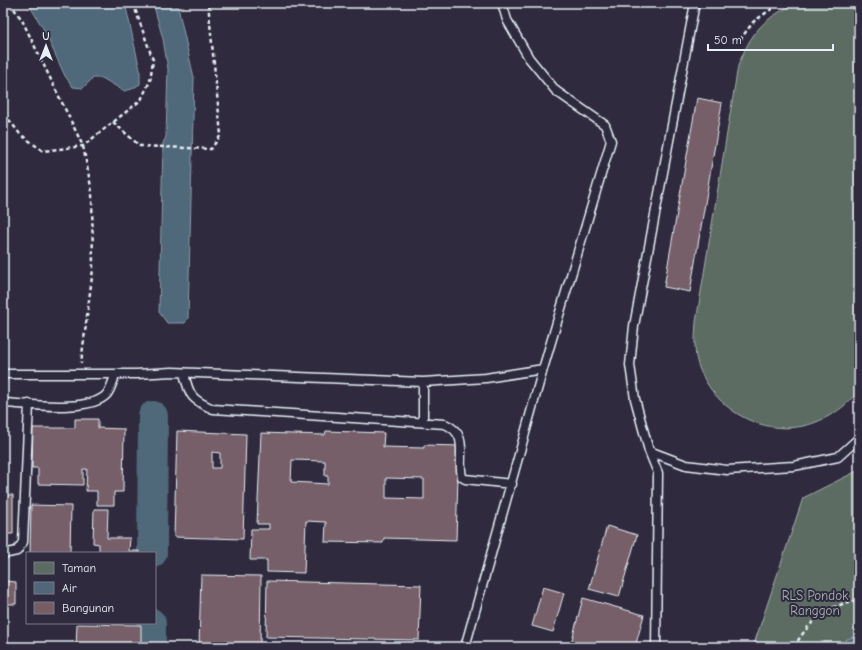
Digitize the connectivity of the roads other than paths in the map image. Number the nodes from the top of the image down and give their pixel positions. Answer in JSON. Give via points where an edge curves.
{"nodes":[{"id":1,"x":502,"y":3,"type":"edge"},
{"id":2,"x":695,"y":3,"type":"edge"},
{"id":3,"x":543,"y":369,"type":"junction"},
{"id":4,"x":184,"y":373,"type":"junction"},
{"id":5,"x":3,"y":374,"type":"edge"},
{"id":6,"x":116,"y":374,"type":"junction"},
{"id":7,"x":423,"y":382,"type":"junction"},
{"id":8,"x":3,"y":403,"type":"edge"},
{"id":9,"x":29,"y":404,"type":"junction"},
{"id":10,"x":423,"y":422,"type":"junction"},
{"id":11,"x":859,"y":438,"type":"edge"},
{"id":12,"x":650,"y":451,"type":"junction"},
{"id":13,"x":512,"y":484,"type":"junction"},
{"id":14,"x":3,"y":554,"type":"edge"},
{"id":15,"x":465,"y":647,"type":"edge"},
{"id":16,"x":656,"y":647,"type":"edge"}],
"edges":[{"from":1,"to":3,"type":"lane","via":[[507,20],[530,58],[556,91],[605,125],[611,142]]},
{"from":2,"to":12,"type":"lane","via":[[634,326],[630,365],[635,399]]},
{"from":3,"to":7,"type":"lane","via":[[486,378]]},
{"from":3,"to":13,"type":"lane"},
{"from":4,"to":6,"type":"lane"},
{"from":4,"to":7,"type":"lane"},
{"from":4,"to":10,"type":"lane","via":[[192,397],[198,403],[213,409]]},
{"from":5,"to":6,"type":"lane"},
{"from":6,"to":9,"type":"lane","via":[[106,394],[94,402],[61,406]]},
{"from":7,"to":10,"type":"lane"},
{"from":8,"to":9,"type":"lane"},
{"from":9,"to":14,"type":"lane","via":[[23,542],[16,551]]},
{"from":10,"to":13,"type":"lane","via":[[444,424],[457,431],[460,438],[462,477]]},
{"from":11,"to":12,"type":"lane","via":[[838,457],[794,466],[735,470],[686,465]]},
{"from":12,"to":16,"type":"lane","via":[[658,473]]},
{"from":13,"to":15,"type":"lane"}]}
